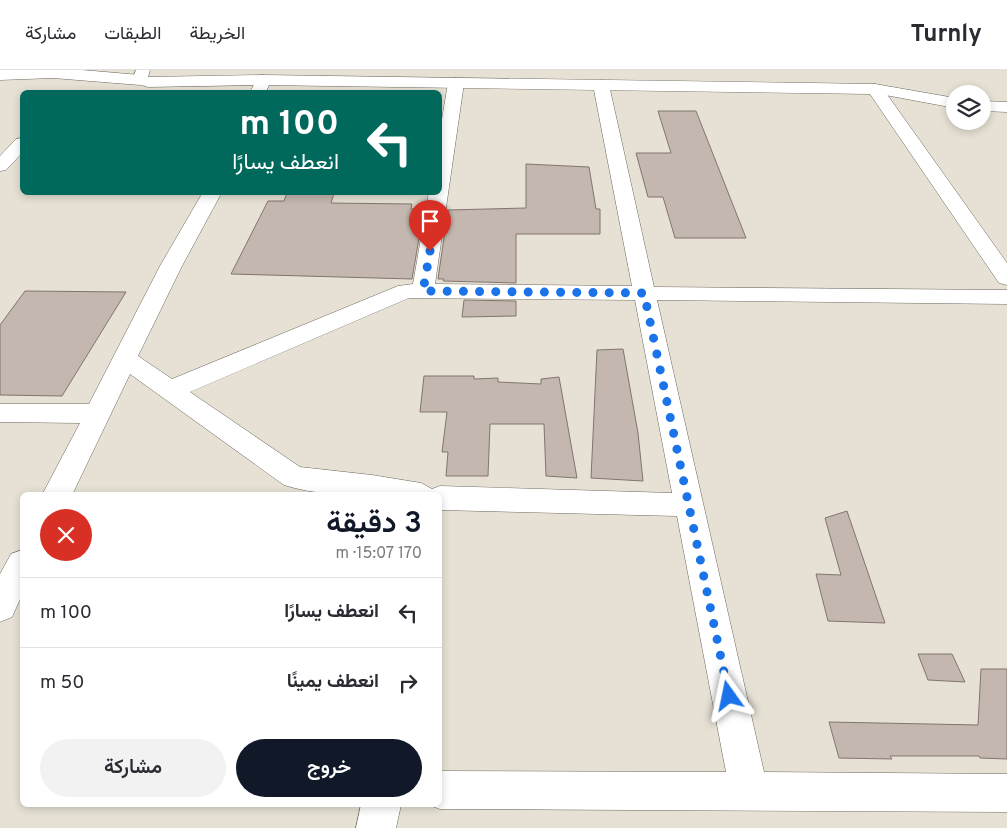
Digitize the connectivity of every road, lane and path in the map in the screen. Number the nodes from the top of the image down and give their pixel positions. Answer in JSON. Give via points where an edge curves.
{"nodes":[{"id":1,"x":122,"y":70,"type":"edge"},
{"id":2,"x":0,"y":74,"type":"edge"},
{"id":3,"x":141,"y":75,"type":"edge"},
{"id":4,"x":456,"y":83,"type":"junction"},
{"id":5,"x":601,"y":85,"type":"junction"},
{"id":6,"x":260,"y":86,"type":"edge"},
{"id":7,"x":875,"y":89,"type":"junction"},
{"id":8,"x":74,"y":90,"type":"dead end"},
{"id":9,"x":946,"y":101,"type":"edge"},
{"id":10,"x":991,"y":106,"type":"edge"},
{"id":11,"x":1007,"y":107,"type":"edge"},
{"id":12,"x":20,"y":145,"type":"edge"},
{"id":13,"x":0,"y":166,"type":"edge"},
{"id":14,"x":442,"y":173,"type":"edge"},
{"id":15,"x":211,"y":195,"type":"edge"},
{"id":16,"x":439,"y":195,"type":"edge"},
{"id":17,"x":1007,"y":278,"type":"edge"},
{"id":18,"x":423,"y":291,"type":"junction"},
{"id":19,"x":644,"y":293,"type":"junction"},
{"id":20,"x":1007,"y":297,"type":"edge"},
{"id":21,"x":126,"y":359,"type":"junction"},
{"id":22,"x":170,"y":390,"type":"junction"},
{"id":23,"x":0,"y":413,"type":"edge"},
{"id":24,"x":98,"y":414,"type":"junction"},
{"id":25,"x":59,"y":492,"type":"edge"},
{"id":26,"x":405,"y":492,"type":"edge"},
{"id":27,"x":442,"y":498,"type":"edge"},
{"id":28,"x":689,"y":504,"type":"junction"},
{"id":29,"x":20,"y":567,"type":"edge"},
{"id":30,"x":0,"y":607,"type":"edge"},
{"id":31,"x":442,"y":790,"type":"edge"},
{"id":32,"x":749,"y":792,"type":"junction"},
{"id":33,"x":1007,"y":793,"type":"edge"},
{"id":34,"x":381,"y":807,"type":"edge"},
{"id":35,"x":376,"y":828,"type":"edge"}],
"edges":[{"from":1,"to":3,"type":"street"},
{"from":2,"to":3,"type":"street"},
{"from":3,"to":6,"type":"street","via":[[148,82]]},
{"from":3,"to":8,"type":"street"},
{"from":4,"to":5,"type":"street"},
{"from":4,"to":6,"type":"street"},
{"from":4,"to":14,"type":"street"},
{"from":5,"to":7,"type":"street"},
{"from":5,"to":19,"type":"street"},
{"from":7,"to":9,"type":"street"},
{"from":7,"to":17,"type":"street"},
{"from":10,"to":11,"type":"street"},
{"from":12,"to":13,"type":"street"},
{"from":15,"to":21,"type":"street","via":[[171,266]]},
{"from":16,"to":18,"type":"street"},
{"from":18,"to":19,"type":"street"},
{"from":18,"to":22,"type":"street","via":[[406,290]]},
{"from":19,"to":20,"type":"street"},
{"from":19,"to":28,"type":"street"},
{"from":21,"to":22,"type":"street"},
{"from":21,"to":24,"type":"street"},
{"from":22,"to":26,"type":"street","via":[[294,477]]},
{"from":23,"to":24,"type":"street"},
{"from":24,"to":25,"type":"street"},
{"from":27,"to":28,"type":"street"},
{"from":28,"to":32,"type":"street"},
{"from":29,"to":30,"type":"street"},
{"from":31,"to":32,"type":"street"},
{"from":32,"to":33,"type":"street"},
{"from":34,"to":35,"type":"street"}]}
